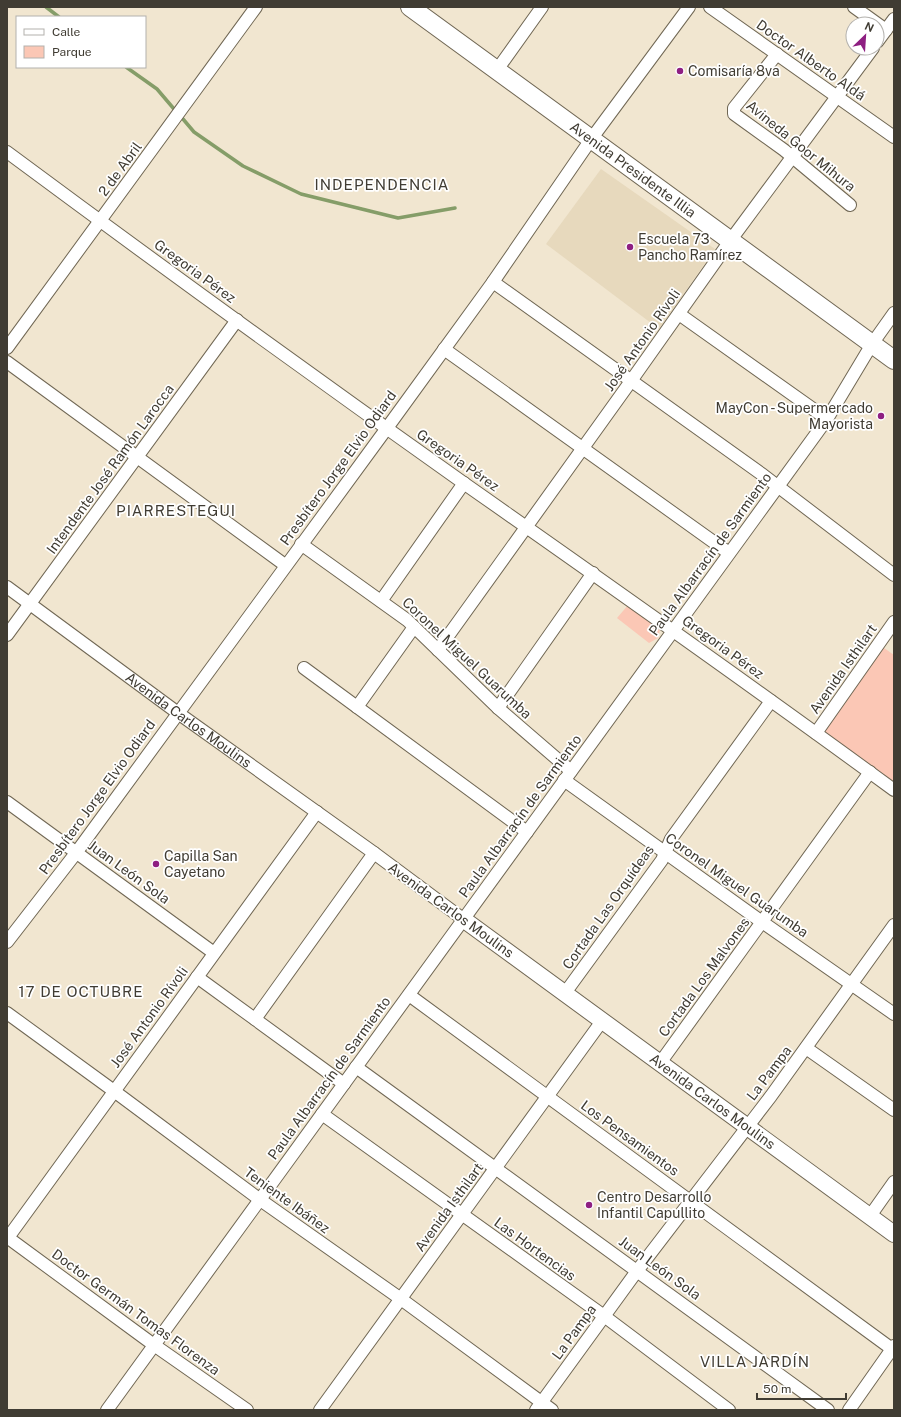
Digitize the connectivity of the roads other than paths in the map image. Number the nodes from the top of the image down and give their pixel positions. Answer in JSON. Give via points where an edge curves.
{"nodes":[{"id":1,"x":256,"y":7,"type":"edge"},
{"id":2,"x":410,"y":7,"type":"edge"},
{"id":3,"x":542,"y":7,"type":"edge"},
{"id":4,"x":689,"y":7,"type":"edge"},
{"id":5,"x":710,"y":7,"type":"edge"},
{"id":6,"x":854,"y":7,"type":"edge"},
{"id":7,"x":894,"y":19,"type":"edge"},
{"id":8,"x":886,"y":30,"type":"joint"},
{"id":9,"x":777,"y":54,"type":"junction"},
{"id":10,"x":867,"y":56,"type":"edge"},
{"id":11,"x":497,"y":70,"type":"junction"},
{"id":12,"x":837,"y":96,"type":"junction"},
{"id":13,"x":894,"y":137,"type":"edge"},
{"id":14,"x":592,"y":138,"type":"junction"},
{"id":15,"x":7,"y":152,"type":"edge"},
{"id":16,"x":792,"y":157,"type":"junction"},
{"id":17,"x":850,"y":205,"type":"dead end"},
{"id":18,"x":101,"y":221,"type":"junction"},
{"id":19,"x":730,"y":241,"type":"junction"},
{"id":20,"x":493,"y":282,"type":"junction"},
{"id":21,"x":894,"y":313,"type":"edge"},
{"id":22,"x":679,"y":314,"type":"junction"},
{"id":23,"x":237,"y":320,"type":"junction"},
{"id":24,"x":872,"y":344,"type":"junction"},
{"id":25,"x":7,"y":348,"type":"edge"},
{"id":26,"x":444,"y":349,"type":"junction"},
{"id":27,"x":894,"y":360,"type":"edge"},
{"id":28,"x":7,"y":362,"type":"edge"},
{"id":29,"x":631,"y":382,"type":"junction"},
{"id":30,"x":826,"y":419,"type":"junction"},
{"id":31,"x":387,"y":428,"type":"junction"},
{"id":32,"x":583,"y":448,"type":"junction"},
{"id":33,"x":137,"y":457,"type":"junction"},
{"id":34,"x":464,"y":483,"type":"junction"},
{"id":35,"x":778,"y":486,"type":"junction"},
{"id":36,"x":527,"y":527,"type":"junction"},
{"id":37,"x":301,"y":544,"type":"junction"},
{"id":38,"x":729,"y":553,"type":"junction"},
{"id":39,"x":285,"y":565,"type":"junction"},
{"id":40,"x":593,"y":573,"type":"junction"},
{"id":41,"x":894,"y":575,"type":"edge"},
{"id":42,"x":7,"y":587,"type":"edge"},
{"id":43,"x":380,"y":601,"type":"junction"},
{"id":44,"x":30,"y":604,"type":"junction"},
{"id":45,"x":894,"y":622,"type":"edge"},
{"id":46,"x":414,"y":627,"type":"junction"},
{"id":47,"x":673,"y":630,"type":"junction"},
{"id":48,"x":7,"y":635,"type":"edge"},
{"id":49,"x":438,"y":650,"type":"junction"},
{"id":50,"x":304,"y":668,"type":"dead end"},
{"id":51,"x":771,"y":701,"type":"junction"},
{"id":52,"x":357,"y":707,"type":"junction"},
{"id":53,"x":498,"y":708,"type":"junction"},
{"id":54,"x":178,"y":713,"type":"junction"},
{"id":55,"x":816,"y":733,"type":"junction"},
{"id":56,"x":870,"y":772,"type":"junction"},
{"id":57,"x":568,"y":776,"type":"junction"},
{"id":58,"x":894,"y":790,"type":"edge"},
{"id":59,"x":7,"y":802,"type":"edge"},
{"id":60,"x":317,"y":812,"type":"junction"},
{"id":61,"x":527,"y":832,"type":"junction"},
{"id":62,"x":76,"y":853,"type":"junction"},
{"id":63,"x":374,"y":853,"type":"junction"},
{"id":64,"x":665,"y":853,"type":"junction"},
{"id":65,"x":463,"y":919,"type":"junction"},
{"id":66,"x":762,"y":922,"type":"junction"},
{"id":67,"x":894,"y":925,"type":"edge"},
{"id":68,"x":7,"y":942,"type":"edge"},
{"id":69,"x":214,"y":953,"type":"junction"},
{"id":70,"x":197,"y":977,"type":"junction"},
{"id":71,"x":852,"y":984,"type":"junction"},
{"id":72,"x":565,"y":993,"type":"junction"},
{"id":73,"x":409,"y":995,"type":"junction"},
{"id":74,"x":7,"y":1013,"type":"edge"},
{"id":75,"x":894,"y":1014,"type":"edge"},
{"id":76,"x":255,"y":1019,"type":"junction"},
{"id":77,"x":602,"y":1021,"type":"junction"},
{"id":78,"x":806,"y":1048,"type":"junction"},
{"id":79,"x":660,"y":1063,"type":"junction"},
{"id":80,"x":356,"y":1067,"type":"junction"},
{"id":81,"x":344,"y":1084,"type":"junction"},
{"id":82,"x":114,"y":1091,"type":"junction"},
{"id":83,"x":548,"y":1096,"type":"junction"},
{"id":84,"x":894,"y":1110,"type":"edge"},
{"id":85,"x":322,"y":1114,"type":"junction"},
{"id":86,"x":747,"y":1127,"type":"junction"},
{"id":87,"x":496,"y":1168,"type":"junction"},
{"id":88,"x":894,"y":1182,"type":"edge"},
{"id":89,"x":259,"y":1199,"type":"junction"},
{"id":90,"x":691,"y":1201,"type":"junction"},
{"id":91,"x":462,"y":1214,"type":"junction"},
{"id":92,"x":870,"y":1216,"type":"junction"},
{"id":93,"x":894,"y":1234,"type":"edge"},
{"id":94,"x":7,"y":1238,"type":"edge"},
{"id":95,"x":637,"y":1271,"type":"junction"},
{"id":96,"x":401,"y":1299,"type":"junction"},
{"id":97,"x":604,"y":1316,"type":"junction"},
{"id":98,"x":154,"y":1345,"type":"junction"},
{"id":99,"x":893,"y":1348,"type":"edge"},
{"id":100,"x":538,"y":1406,"type":"edge"},
{"id":101,"x":107,"y":1410,"type":"edge"},
{"id":102,"x":247,"y":1410,"type":"edge"},
{"id":103,"x":320,"y":1410,"type":"edge"},
{"id":104,"x":552,"y":1410,"type":"edge"},
{"id":105,"x":730,"y":1410,"type":"edge"},
{"id":106,"x":828,"y":1410,"type":"edge"},
{"id":107,"x":848,"y":1410,"type":"edge"}],
"edges":[{"from":1,"to":18,"type":"street","name":"2 de Abril"},
{"from":2,"to":11,"type":"main road","name":"Avenida Presidente Illia"},
{"from":3,"to":11,"type":"street"},
{"from":4,"to":14,"type":"street","name":"Presbítero Jorge Elvio Odiard"},
{"from":5,"to":9,"type":"street","name":"Doctor Alberto Aldá"},
{"from":6,"to":8,"type":"street"},
{"from":7,"to":8,"type":"street"},
{"from":9,"to":12,"type":"street","name":"Doctor Alberto Aldá"},
{"from":9,"to":16,"type":"street","name":"Avineda Goor Mihura","via":[[734,114]]},
{"from":10,"to":12,"type":"street","name":"José Antonio Rívoli"},
{"from":11,"to":14,"type":"main road","name":"Avenida Presidente Illia"},
{"from":12,"to":13,"type":"street","name":"Doctor Alberto Aldá"},
{"from":12,"to":16,"type":"street","name":"José Antonio Rívoli"},
{"from":14,"to":19,"type":"main road","name":"Avenida Presidente Illia"},
{"from":14,"to":20,"type":"street","name":"Presbítero Jorge Elvio Odiard"},
{"from":15,"to":18,"type":"street","name":"Gregoria Pérez"},
{"from":16,"to":17,"type":"street","name":"Avineda Goor Mihura"},
{"from":16,"to":19,"type":"street","name":"José Antonio Rívoli"},
{"from":18,"to":23,"type":"street","name":"Gregoria Pérez"},
{"from":18,"to":25,"type":"street","name":"2 de Abril"},
{"from":19,"to":22,"type":"street","name":"José Antonio Rívoli"},
{"from":19,"to":24,"type":"main road","name":"Avenida Presidente Illia"},
{"from":20,"to":26,"type":"street","name":"Presbítero Jorge Elvio Odiard"},
{"from":20,"to":29,"type":"street"},
{"from":21,"to":24,"type":"street","name":"Paula Albarracín de Sarmiento"},
{"from":22,"to":29,"type":"street","name":"José Antonio Rívoli"},
{"from":22,"to":30,"type":"street"},
{"from":23,"to":31,"type":"street","name":"Gregoria Pérez"},
{"from":23,"to":33,"type":"street","name":"Intendente José Ramón Larocca"},
{"from":24,"to":27,"type":"main road","name":"Avenida Presidente Illia"},
{"from":24,"to":30,"type":"street","name":"Paula Albarracín de Sarmiento"},
{"from":26,"to":31,"type":"street","name":"Presbítero Jorge Elvio Odiard"},
{"from":26,"to":32,"type":"street"},
{"from":28,"to":33,"type":"street"},
{"from":29,"to":32,"type":"street","name":"José Antonio Rívoli"},
{"from":29,"to":35,"type":"street"},
{"from":30,"to":35,"type":"street","name":"Paula Albarracín de Sarmiento"},
{"from":31,"to":34,"type":"street","name":"Gregoria Pérez"},
{"from":31,"to":37,"type":"street","name":"Presbítero Jorge Elvio Odiard"},
{"from":32,"to":36,"type":"street","name":"José Antonio Rívoli"},
{"from":32,"to":38,"type":"street"},
{"from":33,"to":39,"type":"street"},
{"from":33,"to":44,"type":"street","name":"Intendente José Ramón Larocca"},
{"from":34,"to":36,"type":"street","name":"Gregoria Pérez"},
{"from":34,"to":43,"type":"street"},
{"from":35,"to":38,"type":"street","name":"Paula Albarracín de Sarmiento"},
{"from":35,"to":41,"type":"street"},
{"from":36,"to":40,"type":"street","name":"Gregoria Pérez"},
{"from":36,"to":49,"type":"street","name":"José Antonio Rívoli"},
{"from":37,"to":39,"type":"street","name":"Presbítero Jorge Elvio Odiard"},
{"from":37,"to":43,"type":"street","name":"Coronel Miguel Guarumba"},
{"from":38,"to":47,"type":"street","name":"Paula Albarracín de Sarmiento"},
{"from":39,"to":54,"type":"street","name":"Presbítero Jorge Elvio Odiard"},
{"from":40,"to":47,"type":"street","name":"Gregoria Pérez"},
{"from":40,"to":53,"type":"street"},
{"from":42,"to":44,"type":"street","name":"Avenida Carlos Moulins"},
{"from":43,"to":46,"type":"street","name":"Coronel Miguel Guarumba"},
{"from":44,"to":48,"type":"street","name":"Intendente José Ramón Larocca"},
{"from":44,"to":54,"type":"street","name":"Avenida Carlos Moulins"},
{"from":45,"to":55,"type":"street","name":"Avenida Isthilart"},
{"from":46,"to":49,"type":"street","name":"Coronel Miguel Guarumba"},
{"from":46,"to":52,"type":"street"},
{"from":47,"to":51,"type":"street","name":"Gregoria Pérez"},
{"from":47,"to":57,"type":"street","name":"Paula Albarracín de Sarmiento"},
{"from":49,"to":53,"type":"street","name":"Coronel Miguel Guarumba"},
{"from":50,"to":52,"type":"street"},
{"from":51,"to":55,"type":"street","name":"Gregoria Pérez"},
{"from":51,"to":64,"type":"street","name":"Cortada Las Orquídeas","via":[[671,839]]},
{"from":52,"to":61,"type":"street"},
{"from":53,"to":57,"type":"street","name":"Coronel Miguel Guarumba"},
{"from":54,"to":60,"type":"street","name":"Avenida Carlos Moulins"},
{"from":54,"to":62,"type":"street","name":"Presbítero Jorge Elvio Odiard"},
{"from":55,"to":56,"type":"street","name":"Gregoria Pérez"},
{"from":56,"to":58,"type":"street","name":"Gregoria Pérez"},
{"from":56,"to":66,"type":"street","name":"Cortada Los Malvones"},
{"from":57,"to":61,"type":"street","name":"Paula Albarracín de Sarmiento"},
{"from":57,"to":64,"type":"street","name":"Coronel Miguel Guarumba"},
{"from":59,"to":62,"type":"street","name":"Juan León Sola"},
{"from":60,"to":63,"type":"street","name":"Avenida Carlos Moulins"},
{"from":60,"to":69,"type":"street","name":"José Antonio Rívoli"},
{"from":61,"to":65,"type":"street","name":"Paula Albarracín de Sarmiento"},
{"from":62,"to":68,"type":"street","name":"Presbítero Jorge Elvio Odiard"},
{"from":62,"to":69,"type":"street","name":"Juan León Sola"},
{"from":63,"to":65,"type":"street","name":"Avenida Carlos Moulins"},
{"from":63,"to":76,"type":"street"},
{"from":64,"to":66,"type":"street","name":"Coronel Miguel Guarumba"},
{"from":64,"to":72,"type":"street","name":"Cortada Las Orquídeas"},
{"from":65,"to":72,"type":"street","name":"Avenida Carlos Moulins"},
{"from":65,"to":73,"type":"street","name":"Paula Albarracín de Sarmiento"},
{"from":66,"to":71,"type":"street","name":"Coronel Miguel Guarumba"},
{"from":66,"to":79,"type":"street","name":"Cortada Los Malvones"},
{"from":67,"to":71,"type":"street","name":"La Pampa"},
{"from":69,"to":70,"type":"street","name":"José Antonio Rívoli"},
{"from":70,"to":76,"type":"street"},
{"from":70,"to":82,"type":"street","name":"José Antonio Rívoli"},
{"from":71,"to":75,"type":"street","name":"Coronel Miguel Guarumba"},
{"from":71,"to":78,"type":"street","name":"La Pampa"},
{"from":72,"to":77,"type":"street","name":"Avenida Carlos Moulins"},
{"from":73,"to":80,"type":"street","name":"Paula Albarracín de Sarmiento"},
{"from":73,"to":83,"type":"street","name":"Los Pensamientos"},
{"from":74,"to":82,"type":"street","name":"Teniente Ibáñez"},
{"from":76,"to":81,"type":"street"},
{"from":77,"to":79,"type":"street","name":"Avenida Carlos Moulins"},
{"from":77,"to":83,"type":"street","name":"Avenida Isthilart"},
{"from":78,"to":84,"type":"street"},
{"from":78,"to":86,"type":"street","name":"La Pampa"},
{"from":79,"to":86,"type":"street","name":"Avenida Carlos Moulins"},
{"from":80,"to":81,"type":"street","name":"Paula Albarracín de Sarmiento"},
{"from":80,"to":87,"type":"street","name":"Juan León Sola"},
{"from":81,"to":85,"type":"street","name":"Paula Albarracín de Sarmiento"},
{"from":82,"to":89,"type":"street","name":"Teniente Ibáñez"},
{"from":82,"to":94,"type":"street","name":"José Antonio Rívoli"},
{"from":83,"to":87,"type":"street","name":"Avenida Isthilart"},
{"from":83,"to":90,"type":"street","name":"Los Pensamientos"},
{"from":85,"to":89,"type":"street","name":"Paula Albarracín de Sarmiento"},
{"from":85,"to":91,"type":"street","name":"Las Hortencias"},
{"from":86,"to":90,"type":"street","name":"La Pampa"},
{"from":86,"to":92,"type":"street","name":"Avenida Carlos Moulins"},
{"from":87,"to":91,"type":"street","name":"Avenida Isthilart"},
{"from":87,"to":95,"type":"street","name":"Juan León Sola"},
{"from":88,"to":92,"type":"street"},
{"from":89,"to":96,"type":"street","name":"Teniente Ibáñez"},
{"from":89,"to":98,"type":"street","name":"Paula Albarracín de Sarmiento"},
{"from":90,"to":95,"type":"street","name":"La Pampa"},
{"from":90,"to":99,"type":"street","name":"Los Pensamientos"},
{"from":91,"to":96,"type":"street","name":"Avenida Isthilart"},
{"from":91,"to":97,"type":"street","name":"Las Hortencias"},
{"from":92,"to":93,"type":"street","name":"Avenida Carlos Moulins"},
{"from":94,"to":98,"type":"street","name":"Doctor Germán Tomas Florenza"},
{"from":95,"to":97,"type":"street","name":"La Pampa"},
{"from":95,"to":106,"type":"street","name":"Juan León Sola"},
{"from":96,"to":100,"type":"street","name":"Teniente Ibáñez"},
{"from":96,"to":103,"type":"street","name":"Avenida Isthilart"},
{"from":97,"to":100,"type":"street","name":"La Pampa"},
{"from":97,"to":105,"type":"street","name":"Las Hortencias"},
{"from":98,"to":101,"type":"street","name":"Paula Albarracín de Sarmiento"},
{"from":98,"to":102,"type":"street","name":"Doctor Germán Tomas Florenza"},
{"from":99,"to":107,"type":"street"},
{"from":100,"to":104,"type":"street","name":"Teniente Ibáñez"}]}
